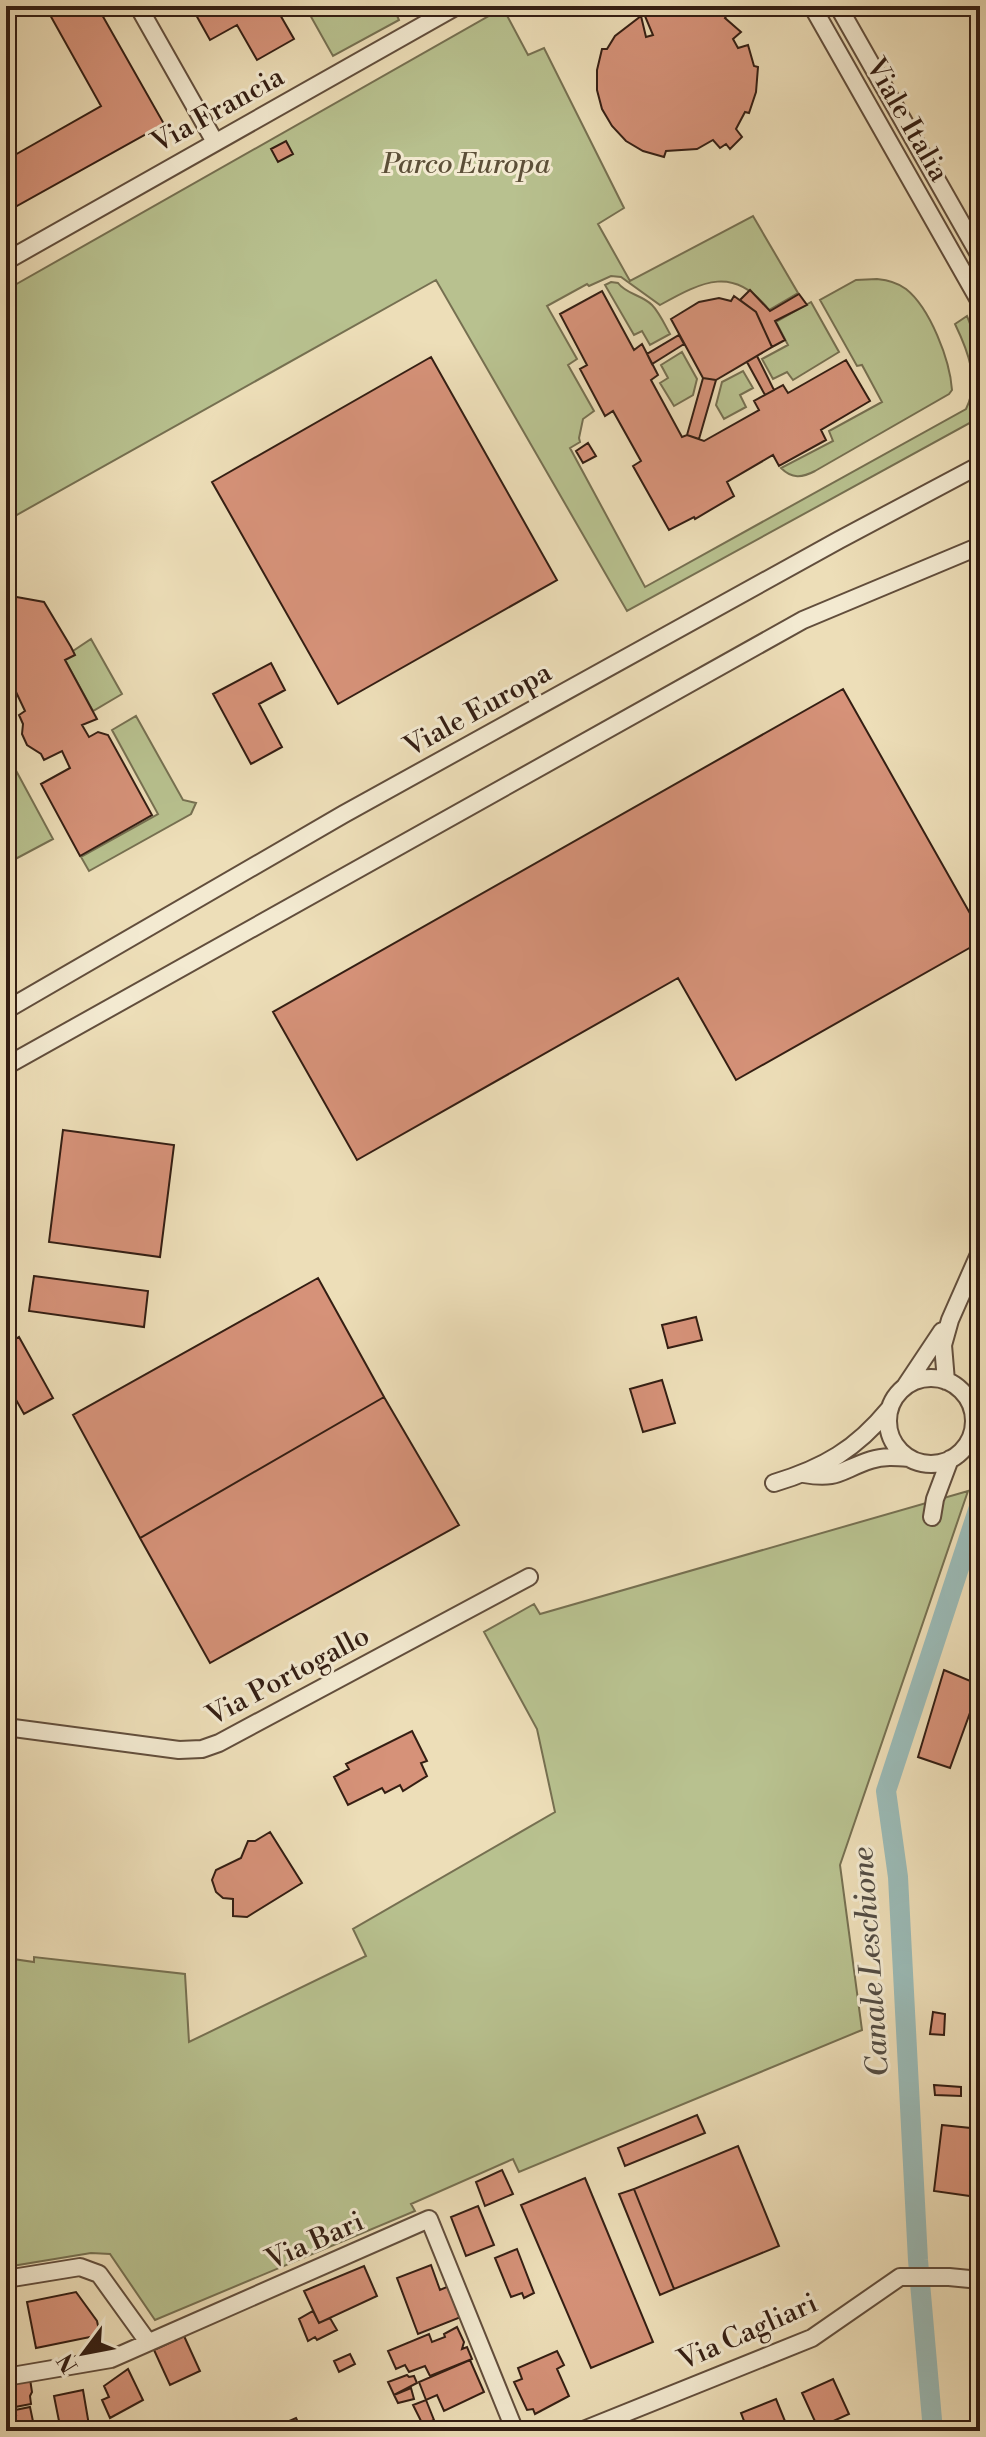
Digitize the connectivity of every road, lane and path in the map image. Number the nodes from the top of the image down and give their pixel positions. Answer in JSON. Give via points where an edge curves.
{"nodes":[{"id":1,"x":138,"y":6,"type":"edge"},
{"id":2,"x":457,"y":6,"type":"edge"},
{"id":3,"x":812,"y":6,"type":"edge"},
{"id":4,"x":838,"y":6,"type":"edge"},
{"id":5,"x":215,"y":142,"type":"junction"},
{"id":6,"x":980,"y":256,"type":"edge"},
{"id":7,"x":6,"y":261,"type":"edge"},
{"id":8,"x":980,"y":302,"type":"edge"},
{"id":9,"x":980,"y":465,"type":"edge"},
{"id":10,"x":980,"y":546,"type":"edge"},
{"id":11,"x":6,"y":1010,"type":"edge"},
{"id":12,"x":6,"y":1066,"type":"edge"},
{"id":13,"x":980,"y":1252,"type":"edge"},
{"id":14,"x":950,"y":1320,"type":"junction"},
{"id":15,"x":946,"y":1381,"type":"junction"},
{"id":16,"x":906,"y":1385,"type":"junction"},
{"id":17,"x":974,"y":1402,"type":"edge"},
{"id":18,"x":890,"y":1408,"type":"junction"},
{"id":19,"x":975,"y":1438,"type":"edge"},
{"id":20,"x":950,"y":1459,"type":"junction"},
{"id":21,"x":915,"y":1460,"type":"junction"},
{"id":22,"x":804,"y":1474,"type":"junction"},
{"id":23,"x":774,"y":1483,"type":"dead end"},
{"id":24,"x":529,"y":1577,"type":"dead end"},
{"id":25,"x":6,"y":1727,"type":"edge"},
{"id":26,"x":6,"y":2279,"type":"edge"},
{"id":27,"x":980,"y":2280,"type":"edge"},
{"id":28,"x":148,"y":2342,"type":"junction"},
{"id":29,"x":6,"y":2377,"type":"edge"},
{"id":30,"x":515,"y":2431,"type":"edge"},
{"id":31,"x":581,"y":2431,"type":"edge"}],
"edges":[{"from":1,"to":5,"type":"street"},
{"from":2,"to":5,"type":"street","name":"Via Francia"},
{"from":3,"to":8,"type":"street","name":"Viale Italia"},
{"from":4,"to":6,"type":"street","name":"Viale Italia"},
{"from":5,"to":7,"type":"street","name":"Via Francia"},
{"from":9,"to":11,"type":"street","name":"Viale Europa","via":[[344,814]]},
{"from":10,"to":12,"type":"street","via":[[803,620]]},
{"from":13,"to":14,"type":"street"},
{"from":14,"to":15,"type":"street","via":[[943,1345]]},
{"from":14,"to":16,"type":"street"},
{"from":15,"to":16,"type":"street","via":[[919,1379]]},
{"from":15,"to":17,"type":"street"},
{"from":16,"to":18,"type":"street"},
{"from":17,"to":19,"type":"street"},
{"from":18,"to":21,"type":"street","via":[[891,1436]]},
{"from":18,"to":22,"type":"street","via":[[867,1436]]},
{"from":19,"to":20,"type":"street"},
{"from":20,"to":21,"type":"street"},
{"from":20,"to":21,"type":"street","via":[[933,1508]]},
{"from":21,"to":22,"type":"street","via":[[882,1457],[843,1474]]},
{"from":22,"to":23,"type":"street"},
{"from":24,"to":25,"type":"street","name":"Via Portogallo","via":[[202,1749]]},
{"from":26,"to":28,"type":"street","via":[[80,2267],[91,2270]]},
{"from":27,"to":31,"type":"street","name":"Via Cagliari","via":[[900,2277],[812,2338]]},
{"from":28,"to":29,"type":"street","name":"Via Bari","via":[[111,2359]]},
{"from":28,"to":30,"type":"street","name":"Via Bari","via":[[429,2219]]}]}
